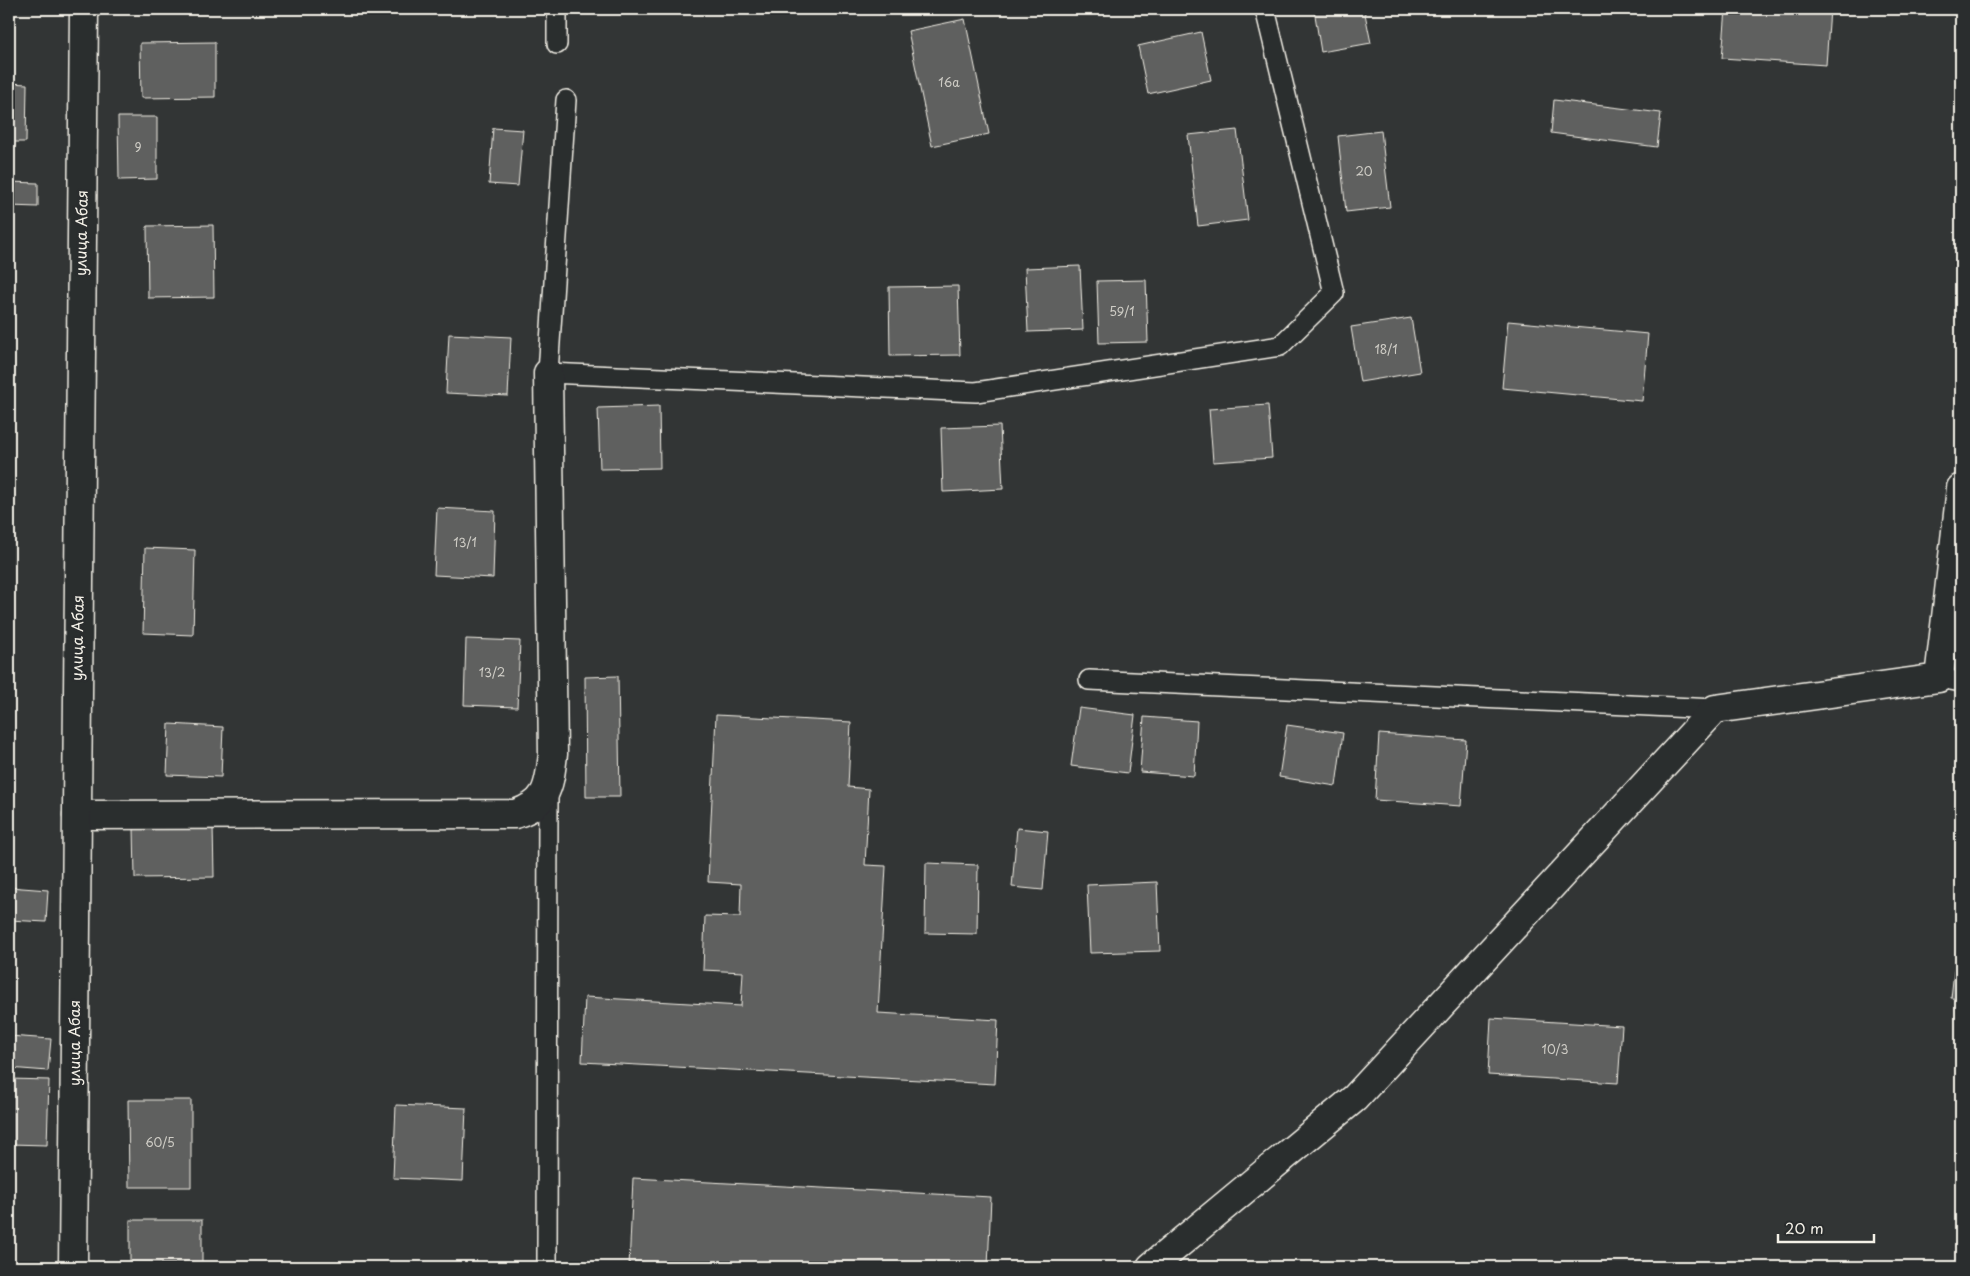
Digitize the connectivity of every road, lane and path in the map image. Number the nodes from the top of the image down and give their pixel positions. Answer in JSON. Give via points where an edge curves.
{"nodes":[{"id":1,"x":84,"y":9,"type":"edge"},
{"id":2,"x":556,"y":9,"type":"edge"},
{"id":3,"x":1265,"y":9,"type":"edge"},
{"id":4,"x":557,"y":44,"type":"dead end"},
{"id":5,"x":566,"y":100,"type":"dead end"},
{"id":6,"x":548,"y":373,"type":"junction"},
{"id":7,"x":1961,"y":488,"type":"edge"},
{"id":8,"x":1089,"y":680,"type":"dead end"},
{"id":9,"x":1950,"y":680,"type":"edge"},
{"id":10,"x":1716,"y":709,"type":"junction"},
{"id":11,"x":548,"y":788,"type":"junction"},
{"id":12,"x":77,"y":815,"type":"junction"},
{"id":13,"x":73,"y":1267,"type":"edge"},
{"id":14,"x":547,"y":1267,"type":"edge"},
{"id":15,"x":1151,"y":1267,"type":"edge"}],
"edges":[{"from":1,"to":12,"type":"street","name":"улица Абая"},
{"from":2,"to":4,"type":"lane"},
{"from":3,"to":6,"type":"lane","via":[[1334,292],[1280,346],[976,392]]},
{"from":5,"to":6,"type":"lane"},
{"from":6,"to":11,"type":"street","via":[[553,754]]},
{"from":7,"to":9,"type":"street"},
{"from":8,"to":10,"type":"lane"},
{"from":9,"to":10,"type":"street"},
{"from":10,"to":15,"type":"street","via":[[1355,1098]]},
{"from":11,"to":12,"type":"street","via":[[530,809],[515,814]]},
{"from":11,"to":14,"type":"lane"},
{"from":12,"to":13,"type":"street","name":"улица Абая"}]}
